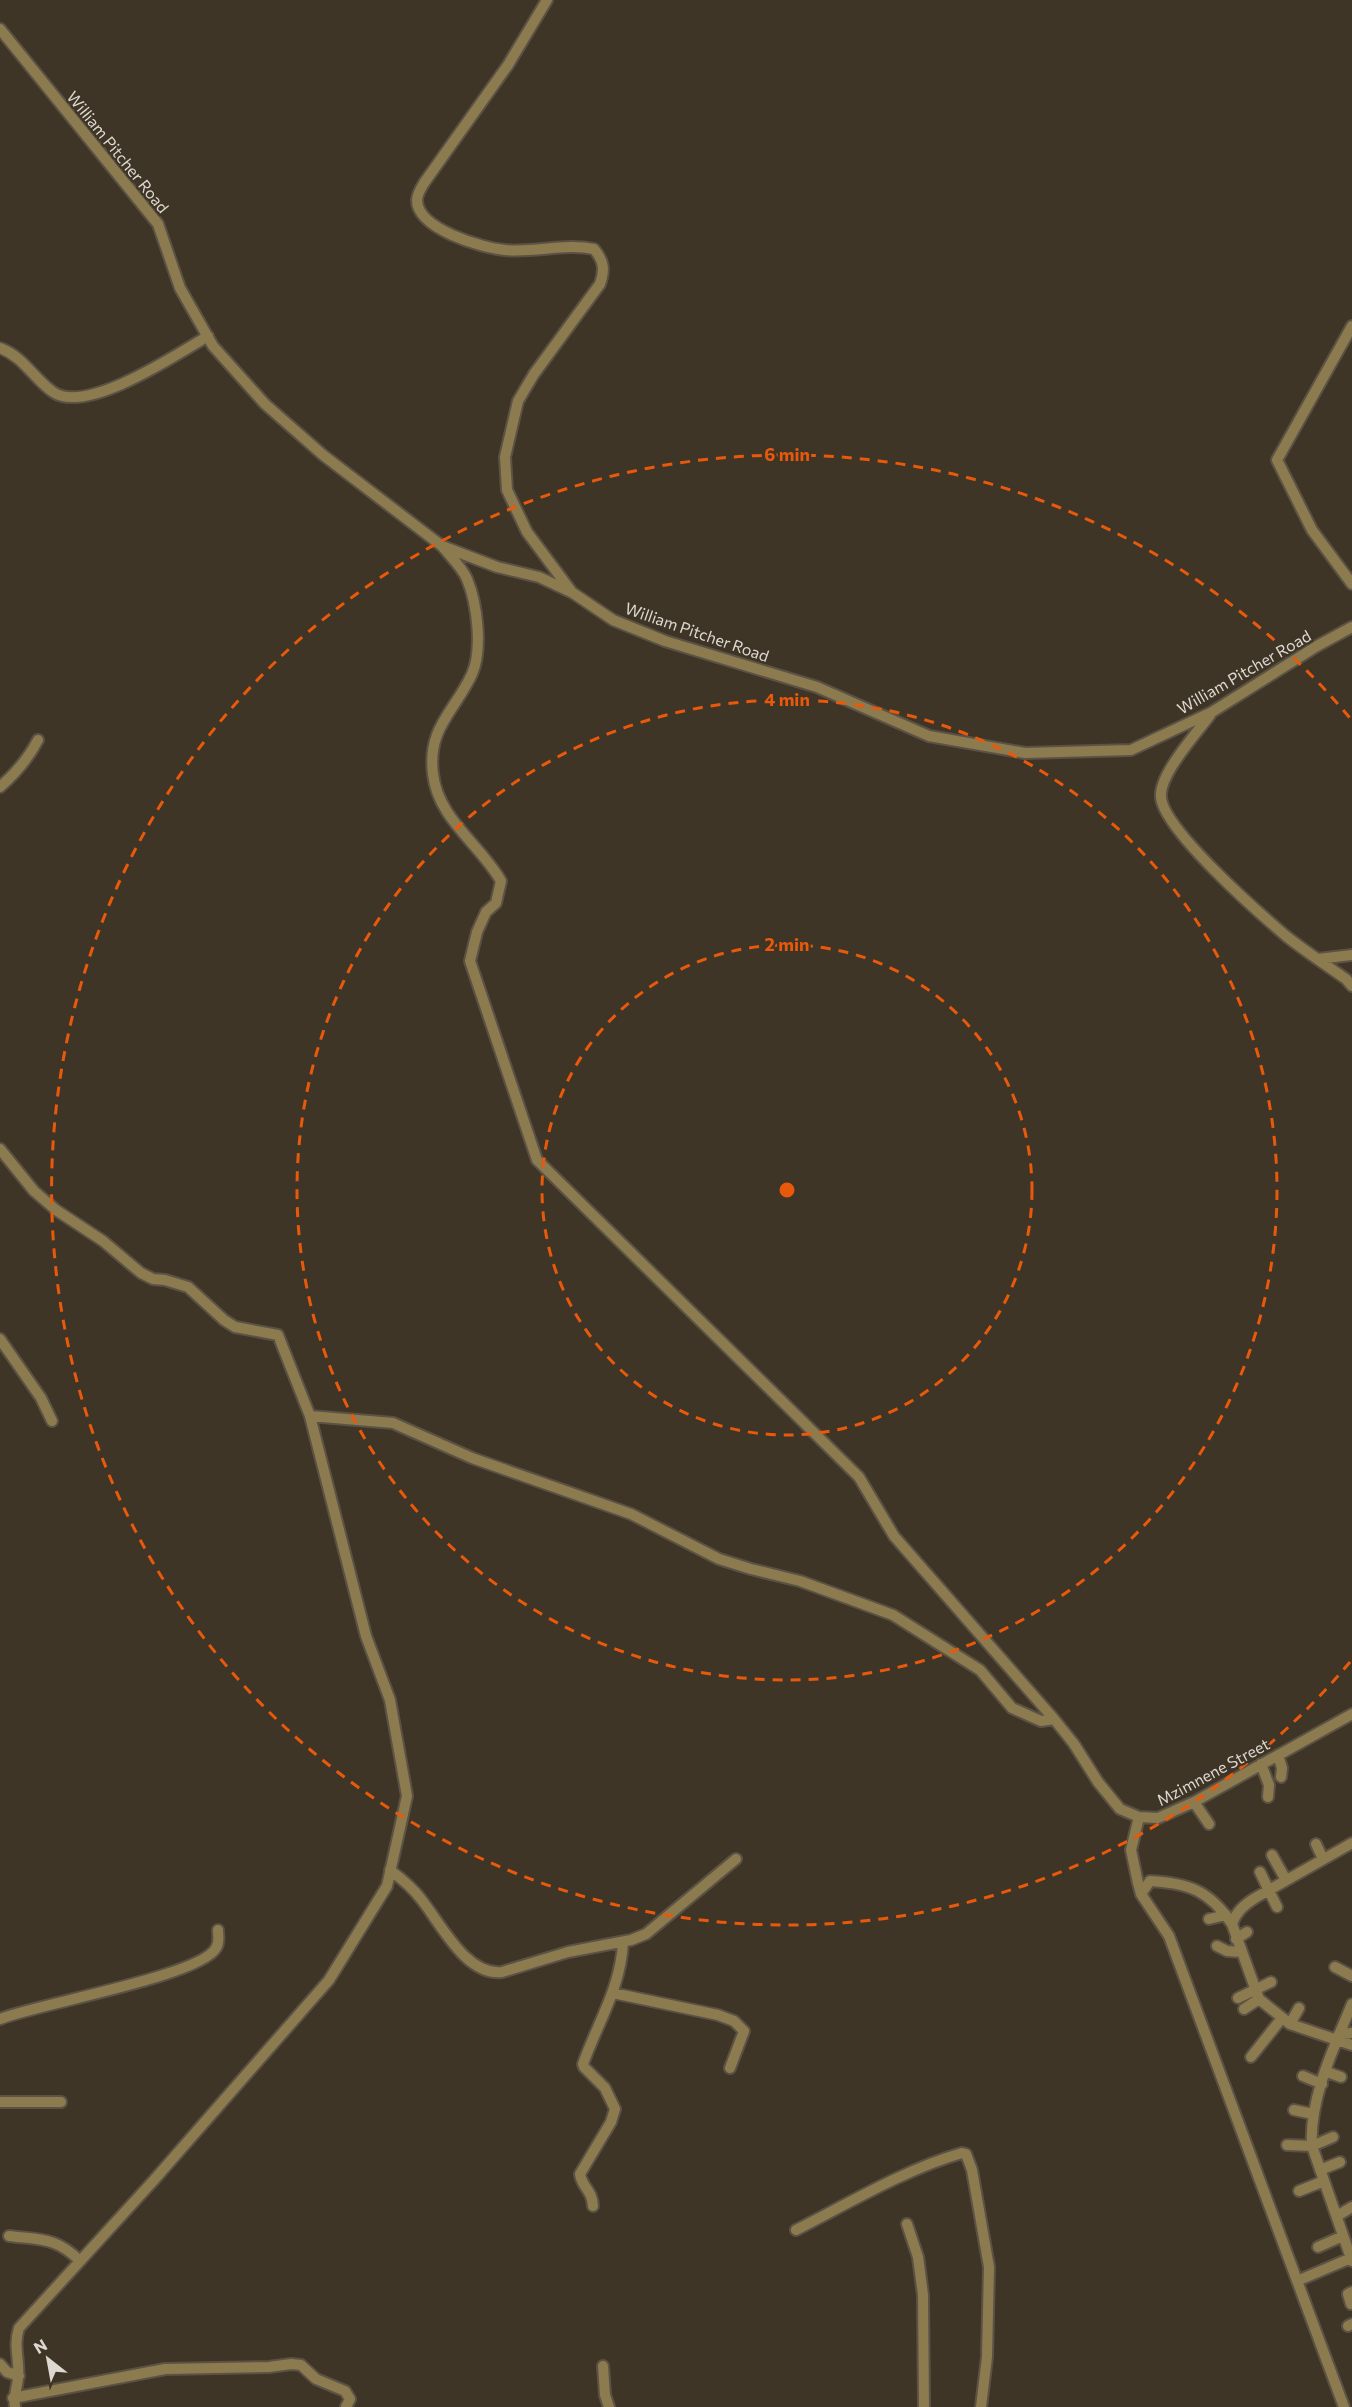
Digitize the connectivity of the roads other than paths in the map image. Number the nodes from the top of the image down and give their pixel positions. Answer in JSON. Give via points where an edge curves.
{"nodes":[{"id":1,"x":547,"y":0,"type":"edge"},
{"id":2,"x":0,"y":29,"type":"edge"},
{"id":3,"x":1352,"y":326,"type":"edge"},
{"id":4,"x":208,"y":336,"type":"junction"},
{"id":5,"x":0,"y":348,"type":"edge"},
{"id":6,"x":442,"y":546,"type":"junction"},
{"id":7,"x":1352,"y":584,"type":"edge"},
{"id":8,"x":573,"y":594,"type":"junction"},
{"id":9,"x":1352,"y":627,"type":"edge"},
{"id":10,"x":1212,"y":712,"type":"junction"},
{"id":11,"x":38,"y":740,"type":"dead end"},
{"id":12,"x":0,"y":787,"type":"edge"},
{"id":13,"x":1352,"y":955,"type":"edge"},
{"id":14,"x":1318,"y":959,"type":"junction"},
{"id":15,"x":1352,"y":986,"type":"edge"},
{"id":16,"x":0,"y":1149,"type":"edge"},
{"id":17,"x":0,"y":1339,"type":"edge"},
{"id":18,"x":310,"y":1416,"type":"junction"},
{"id":19,"x":52,"y":1421,"type":"dead end"},
{"id":20,"x":1352,"y":1714,"type":"edge"},
{"id":21,"x":1054,"y":1719,"type":"junction"},
{"id":22,"x":1278,"y":1755,"type":"junction"},
{"id":23,"x":1262,"y":1764,"type":"junction"},
{"id":24,"x":1281,"y":1777,"type":"dead end"},
{"id":25,"x":1268,"y":1797,"type":"dead end"},
{"id":26,"x":1194,"y":1802,"type":"junction"},
{"id":27,"x":1138,"y":1818,"type":"junction"},
{"id":28,"x":1209,"y":1824,"type":"dead end"},
{"id":29,"x":1316,"y":1844,"type":"dead end"},
{"id":30,"x":1350,"y":1848,"type":"edge"},
{"id":31,"x":1272,"y":1855,"type":"dead end"},
{"id":32,"x":736,"y":1859,"type":"dead end"},
{"id":33,"x":1323,"y":1859,"type":"junction"},
{"id":34,"x":390,"y":1870,"type":"junction"},
{"id":35,"x":1260,"y":1872,"type":"dead end"},
{"id":36,"x":1286,"y":1880,"type":"junction"},
{"id":37,"x":1269,"y":1890,"type":"junction"},
{"id":38,"x":1141,"y":1894,"type":"junction"},
{"id":39,"x":1276,"y":1907,"type":"dead end"},
{"id":40,"x":1209,"y":1919,"type":"dead end"},
{"id":41,"x":1229,"y":1920,"type":"junction"},
{"id":42,"x":218,"y":1930,"type":"dead end"},
{"id":43,"x":1247,"y":1932,"type":"dead end"},
{"id":44,"x":1236,"y":1939,"type":"junction"},
{"id":45,"x":623,"y":1942,"type":"junction"},
{"id":46,"x":1217,"y":1946,"type":"dead end"},
{"id":47,"x":1241,"y":1952,"type":"junction"},
{"id":48,"x":1335,"y":1967,"type":"dead end"},
{"id":49,"x":1352,"y":1976,"type":"edge"},
{"id":50,"x":1271,"y":1982,"type":"dead end"},
{"id":51,"x":1255,"y":1988,"type":"junction"},
{"id":52,"x":613,"y":1993,"type":"junction"},
{"id":53,"x":1238,"y":1998,"type":"dead end"},
{"id":54,"x":1259,"y":2000,"type":"junction"},
{"id":55,"x":1352,"y":2004,"type":"edge"},
{"id":56,"x":1299,"y":2008,"type":"dead end"},
{"id":57,"x":1244,"y":2009,"type":"dead end"},
{"id":58,"x":0,"y":2019,"type":"edge"},
{"id":59,"x":1286,"y":2021,"type":"junction"},
{"id":60,"x":1352,"y":2033,"type":"edge"},
{"id":61,"x":1338,"y":2037,"type":"junction"},
{"id":62,"x":1352,"y":2045,"type":"edge"},
{"id":63,"x":1251,"y":2057,"type":"dead end"},
{"id":64,"x":730,"y":2068,"type":"dead end"},
{"id":65,"x":1326,"y":2072,"type":"junction"},
{"id":66,"x":1303,"y":2076,"type":"dead end"},
{"id":67,"x":1341,"y":2077,"type":"dead end"},
{"id":68,"x":1322,"y":2084,"type":"junction"},
{"id":69,"x":0,"y":2102,"type":"edge"},
{"id":70,"x":61,"y":2102,"type":"dead end"},
{"id":71,"x":1294,"y":2110,"type":"dead end"},
{"id":72,"x":1313,"y":2114,"type":"junction"},
{"id":73,"x":1333,"y":2137,"type":"dead end"},
{"id":74,"x":1287,"y":2145,"type":"dead end"},
{"id":75,"x":1312,"y":2146,"type":"junction"},
{"id":76,"x":1340,"y":2162,"type":"dead end"},
{"id":77,"x":1322,"y":2175,"type":"junction"},
{"id":78,"x":1299,"y":2191,"type":"dead end"},
{"id":79,"x":593,"y":2206,"type":"dead end"},
{"id":80,"x":1352,"y":2208,"type":"edge"},
{"id":81,"x":1337,"y":2216,"type":"junction"},
{"id":82,"x":907,"y":2224,"type":"dead end"},
{"id":83,"x":796,"y":2230,"type":"dead end"},
{"id":84,"x":9,"y":2236,"type":"dead end"},
{"id":85,"x":1343,"y":2236,"type":"junction"},
{"id":86,"x":1318,"y":2247,"type":"dead end"},
{"id":87,"x":1351,"y":2260,"type":"edge"},
{"id":88,"x":80,"y":2261,"type":"junction"},
{"id":89,"x":1296,"y":2281,"type":"junction"},
{"id":90,"x":0,"y":2364,"type":"edge"},
{"id":91,"x":603,"y":2366,"type":"dead end"},
{"id":92,"x":19,"y":2376,"type":"junction"},
{"id":93,"x":14,"y":2402,"type":"edge"},
{"id":94,"x":346,"y":2407,"type":"edge"},
{"id":95,"x":609,"y":2407,"type":"edge"},
{"id":96,"x":924,"y":2407,"type":"edge"},
{"id":97,"x":981,"y":2407,"type":"edge"},
{"id":98,"x":1344,"y":2407,"type":"edge"}],
"edges":[{"from":1,"to":8,"type":"street","via":[[508,65],[416,198],[429,223],[464,240],[506,250],[581,246],[594,249],[602,258],[604,272],[600,284],[518,401],[505,457],[507,490],[527,532]]},
{"from":2,"to":4,"type":"street","name":"William Pitcher Road","via":[[158,224],[180,288]]},
{"from":3,"to":7,"type":"street","via":[[1277,460],[1312,530]]},
{"from":4,"to":5,"type":"street","via":[[109,389],[73,398],[51,391],[24,362]]},
{"from":4,"to":6,"type":"street","name":"William Pitcher Road","via":[[266,404],[306,440]]},
{"from":6,"to":8,"type":"street","name":"William Pitcher Road","via":[[497,567],[539,577]]},
{"from":6,"to":21,"type":"street","name":"Mzimnene Street","via":[[466,577],[475,601],[477,648],[472,673],[432,746],[433,775],[442,806],[501,881],[496,903],[486,912],[477,932],[470,961],[537,1160],[859,1478],[894,1536]]},
{"from":8,"to":10,"type":"street","name":"William Pitcher Road","via":[[613,620],[665,641],[817,687],[929,736],[1025,753],[1131,750]]},
{"from":9,"to":10,"type":"street","name":"William Pitcher Road"},
{"from":10,"to":14,"type":"street","via":[[1162,786],[1164,809],[1217,872]]},
{"from":11,"to":12,"type":"street","via":[[30,755]]},
{"from":13,"to":14,"type":"street"},
{"from":14,"to":15,"type":"street"},
{"from":16,"to":18,"type":"street","via":[[34,1191],[141,1273],[188,1287],[235,1327],[278,1335]]},
{"from":17,"to":19,"type":"street","via":[[41,1398]]},
{"from":18,"to":21,"type":"street","via":[[393,1423],[472,1458],[631,1514],[719,1559],[800,1581],[893,1615],[980,1670],[1012,1708],[1041,1721]]},
{"from":18,"to":34,"type":"street","via":[[366,1636],[390,1700],[407,1796]]},
{"from":20,"to":22,"type":"street","name":"Mzimnene Street"},
{"from":21,"to":27,"type":"street","name":"Mzimnene Street","via":[[1120,1809]]},
{"from":22,"to":23,"type":"street","name":"Mzimnene Street"},
{"from":22,"to":24,"type":"street"},
{"from":23,"to":25,"type":"street","via":[[1269,1785]]},
{"from":23,"to":26,"type":"street","name":"Mzimnene Street"},
{"from":26,"to":27,"type":"street","name":"Mzimnene Street","via":[[1158,1818]]},
{"from":26,"to":28,"type":"street"},
{"from":27,"to":38,"type":"street","via":[[1131,1850]]},
{"from":29,"to":33,"type":"street"},
{"from":30,"to":33,"type":"street"},
{"from":31,"to":36,"type":"street"},
{"from":32,"to":45,"type":"street","via":[[646,1934]]},
{"from":33,"to":36,"type":"street"},
{"from":34,"to":45,"type":"street","via":[[414,1890],[466,1959],[492,1973]]},
{"from":34,"to":88,"type":"street","via":[[387,1886],[329,1980]]},
{"from":35,"to":37,"type":"street"},
{"from":36,"to":37,"type":"street"},
{"from":37,"to":39,"type":"street"},
{"from":37,"to":41,"type":"street","via":[[1243,1905]]},
{"from":38,"to":41,"type":"street","via":[[1150,1881],[1174,1882],[1210,1897]]},
{"from":38,"to":89,"type":"street","via":[[1169,1936]]},
{"from":40,"to":41,"type":"street"},
{"from":41,"to":44,"type":"street"},
{"from":42,"to":58,"type":"street","via":[[216,1949],[172,1972]]},
{"from":43,"to":44,"type":"street"},
{"from":44,"to":47,"type":"street"},
{"from":45,"to":52,"type":"street"},
{"from":46,"to":47,"type":"street"},
{"from":47,"to":51,"type":"street"},
{"from":48,"to":49,"type":"street"},
{"from":50,"to":51,"type":"street"},
{"from":51,"to":53,"type":"street"},
{"from":51,"to":54,"type":"street"},
{"from":52,"to":64,"type":"street","via":[[734,2021],[744,2031]]},
{"from":52,"to":79,"type":"street","via":[[583,2064],[605,2088],[615,2113],[580,2174]]},
{"from":54,"to":57,"type":"street"},
{"from":54,"to":59,"type":"street"},
{"from":55,"to":61,"type":"street"},
{"from":56,"to":59,"type":"street"},
{"from":59,"to":61,"type":"street"},
{"from":59,"to":63,"type":"street"},
{"from":60,"to":61,"type":"street"},
{"from":61,"to":62,"type":"street"},
{"from":61,"to":65,"type":"street"},
{"from":65,"to":67,"type":"street"},
{"from":65,"to":68,"type":"street"},
{"from":66,"to":68,"type":"street"},
{"from":68,"to":72,"type":"street"},
{"from":69,"to":70,"type":"street"},
{"from":71,"to":72,"type":"street"},
{"from":72,"to":75,"type":"street"},
{"from":73,"to":75,"type":"street"},
{"from":74,"to":75,"type":"street"},
{"from":75,"to":77,"type":"street"},
{"from":76,"to":77,"type":"street"},
{"from":77,"to":78,"type":"street"},
{"from":77,"to":81,"type":"street"},
{"from":80,"to":81,"type":"street"},
{"from":81,"to":85,"type":"street"},
{"from":82,"to":96,"type":"street","via":[[918,2257],[923,2295]]},
{"from":83,"to":97,"type":"street","via":[[923,2167],[966,2154],[989,2267],[987,2357]]},
{"from":84,"to":88,"type":"street","via":[[56,2243]]},
{"from":85,"to":86,"type":"street"},
{"from":85,"to":87,"type":"street"},
{"from":87,"to":89,"type":"street"},
{"from":88,"to":92,"type":"street","via":[[19,2328],[15,2348]]},
{"from":89,"to":98,"type":"street"},
{"from":90,"to":92,"type":"street","via":[[8,2373]]},
{"from":91,"to":95,"type":"street"},
{"from":92,"to":93,"type":"street"},
{"from":93,"to":94,"type":"street","via":[[165,2369],[291,2364],[300,2365],[316,2379],[345,2391],[350,2399]]}]}
